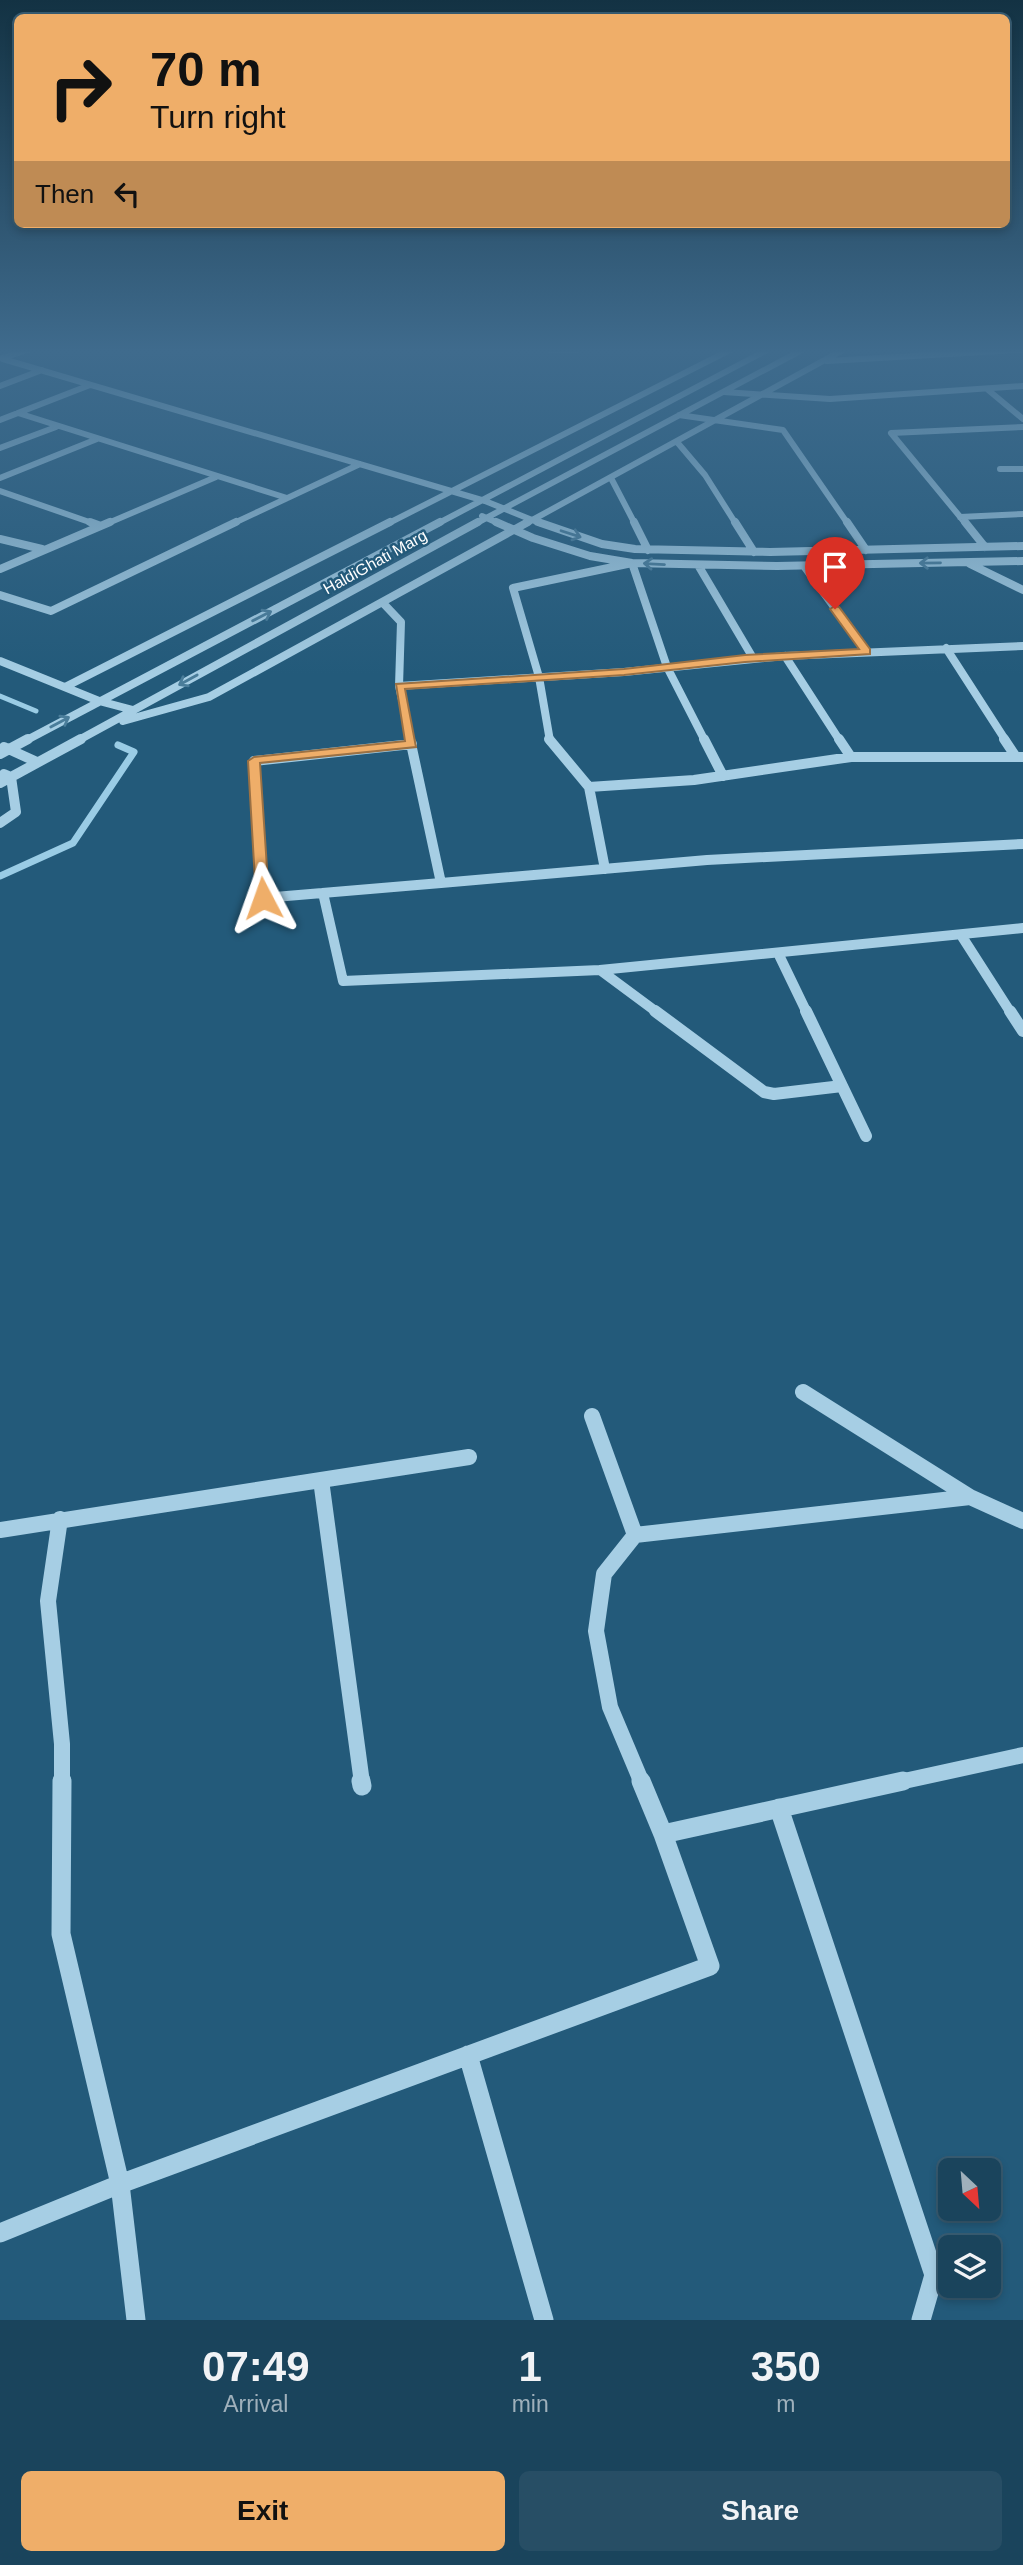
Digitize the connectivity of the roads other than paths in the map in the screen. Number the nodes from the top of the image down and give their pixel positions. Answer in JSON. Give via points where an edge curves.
{"nodes":[{"id":1,"x":49,"y":458,"type":"edge"},
{"id":2,"x":157,"y":458,"type":"edge"},
{"id":3,"x":341,"y":458,"type":"edge"},
{"id":4,"x":518,"y":458,"type":"edge"},
{"id":5,"x":563,"y":458,"type":"edge"},
{"id":6,"x":598,"y":458,"type":"edge"},
{"id":7,"x":647,"y":458,"type":"edge"},
{"id":8,"x":691,"y":458,"type":"edge"},
{"id":9,"x":803,"y":458,"type":"edge"},
{"id":10,"x":912,"y":458,"type":"edge"},
{"id":11,"x":360,"y":464,"type":"junction"},
{"id":12,"x":1000,"y":469,"type":"dead end"},
{"id":13,"x":1023,"y":469,"type":"edge"},
{"id":14,"x":216,"y":477,"type":"junction"},
{"id":15,"x":0,"y":478,"type":"edge"},
{"id":16,"x":611,"y":478,"type":"junction"},
{"id":17,"x":0,"y":491,"type":"edge"},
{"id":18,"x":454,"y":491,"type":"junction"},
{"id":19,"x":287,"y":498,"type":"junction"},
{"id":20,"x":485,"y":500,"type":"junction"},
{"id":21,"x":504,"y":508,"type":"junction"},
{"id":22,"x":465,"y":511,"type":"junction"},
{"id":23,"x":1023,"y":514,"type":"edge"},
{"id":24,"x":960,"y":517,"type":"junction"},
{"id":25,"x":486,"y":518,"type":"junction"},
{"id":26,"x":534,"y":520,"type":"junction"},
{"id":27,"x":101,"y":526,"type":"junction"},
{"id":28,"x":516,"y":530,"type":"junction"},
{"id":29,"x":0,"y":539,"type":"edge"},
{"id":30,"x":1023,"y":546,"type":"edge"},
{"id":31,"x":985,"y":547,"type":"junction"},
{"id":32,"x":43,"y":549,"type":"junction"},
{"id":33,"x":648,"y":550,"type":"junction"},
{"id":34,"x":866,"y":550,"type":"junction"},
{"id":35,"x":754,"y":552,"type":"junction"},
{"id":36,"x":1023,"y":561,"type":"edge"},
{"id":37,"x":968,"y":562,"type":"junction"},
{"id":38,"x":632,"y":563,"type":"junction"},
{"id":39,"x":698,"y":565,"type":"junction"},
{"id":40,"x":804,"y":566,"type":"junction"},
{"id":41,"x":0,"y":569,"type":"edge"},
{"id":42,"x":1023,"y":590,"type":"edge"},
{"id":43,"x":0,"y":595,"type":"edge"},
{"id":44,"x":383,"y":603,"type":"junction"},
{"id":45,"x":391,"y":611,"type":"joint"},
{"id":46,"x":1023,"y":646,"type":"edge"},
{"id":47,"x":946,"y":648,"type":"junction"},
{"id":48,"x":867,"y":652,"type":"junction"},
{"id":49,"x":785,"y":656,"type":"junction"},
{"id":50,"x":752,"y":658,"type":"junction"},
{"id":51,"x":0,"y":661,"type":"edge"},
{"id":52,"x":667,"y":667,"type":"junction"},
{"id":53,"x":539,"y":677,"type":"junction"},
{"id":54,"x":399,"y":686,"type":"junction"},
{"id":55,"x":65,"y":687,"type":"junction"},
{"id":56,"x":99,"y":701,"type":"junction"},
{"id":57,"x":133,"y":710,"type":"junction"},
{"id":58,"x":103,"y":727,"type":"junction"},
{"id":59,"x":412,"y":744,"type":"junction"},
{"id":60,"x":3,"y":750,"type":"edge"},
{"id":61,"x":851,"y":757,"type":"junction"},
{"id":62,"x":1019,"y":757,"type":"edge"},
{"id":63,"x":37,"y":762,"type":"junction"},
{"id":64,"x":0,"y":773,"type":"edge"},
{"id":65,"x":723,"y":776,"type":"junction"},
{"id":66,"x":10,"y":777,"type":"junction"},
{"id":67,"x":0,"y":783,"type":"edge"},
{"id":68,"x":589,"y":787,"type":"junction"},
{"id":69,"x":0,"y":823,"type":"edge"},
{"id":70,"x":1023,"y":845,"type":"edge"},
{"id":71,"x":605,"y":869,"type":"junction"},
{"id":72,"x":441,"y":883,"type":"junction"},
{"id":73,"x":323,"y":893,"type":"junction"},
{"id":74,"x":1023,"y":928,"type":"edge"},
{"id":75,"x":961,"y":935,"type":"junction"},
{"id":76,"x":778,"y":953,"type":"junction"},
{"id":77,"x":600,"y":970,"type":"junction"},
{"id":78,"x":1023,"y":1031,"type":"edge"},
{"id":79,"x":842,"y":1086,"type":"junction"},
{"id":80,"x":866,"y":1136,"type":"dead end"},
{"id":81,"x":803,"y":1392,"type":"dead end"},
{"id":82,"x":592,"y":1416,"type":"dead end"},
{"id":83,"x":470,"y":1457,"type":"dead end"},
{"id":84,"x":321,"y":1480,"type":"junction"},
{"id":85,"x":970,"y":1497,"type":"junction"},
{"id":86,"x":60,"y":1519,"type":"junction"},
{"id":87,"x":1023,"y":1521,"type":"edge"},
{"id":88,"x":0,"y":1530,"type":"edge"},
{"id":89,"x":635,"y":1535,"type":"junction"},
{"id":90,"x":1023,"y":1755,"type":"edge"},
{"id":91,"x":362,"y":1786,"type":"dead end"},
{"id":92,"x":779,"y":1808,"type":"junction"},
{"id":93,"x":663,"y":1834,"type":"junction"},
{"id":94,"x":468,"y":2055,"type":"junction"},
{"id":95,"x":120,"y":2184,"type":"junction"},
{"id":96,"x":0,"y":2233,"type":"edge"},
{"id":97,"x":136,"y":2320,"type":"edge"},
{"id":98,"x":544,"y":2320,"type":"edge"},
{"id":99,"x":921,"y":2320,"type":"edge"}],
"edges":[{"from":1,"to":15,"type":"street"},
{"from":2,"to":14,"type":"street"},
{"from":3,"to":11,"type":"street"},
{"from":4,"to":18,"type":"street"},
{"from":5,"to":20,"type":"street","name":"HaldiGhati Marg"},
{"from":6,"to":21,"type":"street","name":"HaldiGhati Marg"},
{"from":7,"to":16,"type":"street"},
{"from":8,"to":35,"type":"street"},
{"from":9,"to":34,"type":"street"},
{"from":10,"to":24,"type":"street"},
{"from":11,"to":18,"type":"street"},
{"from":11,"to":19,"type":"street"},
{"from":12,"to":13,"type":"street"},
{"from":14,"to":19,"type":"street"},
{"from":14,"to":27,"type":"street"},
{"from":16,"to":26,"type":"street"},
{"from":16,"to":33,"type":"street"},
{"from":17,"to":27,"type":"street"},
{"from":18,"to":20,"type":"street"},
{"from":18,"to":55,"type":"street"},
{"from":19,"to":43,"type":"street","via":[[122,573],[51,611]]},
{"from":20,"to":21,"type":"street"},
{"from":20,"to":22,"type":"street","name":"HaldiGhati Marg"},
{"from":21,"to":25,"type":"street","name":"HaldiGhati Marg"},
{"from":21,"to":26,"type":"street"},
{"from":22,"to":25,"type":"street"},
{"from":56,"to":22,"type":"street","name":"HaldiGhati Marg","one_way":true},
{"from":23,"to":24,"type":"street"},
{"from":24,"to":31,"type":"street"},
{"from":25,"to":28,"type":"street"},
{"from":25,"to":57,"type":"street","name":"HaldiGhati Marg","one_way":true},
{"from":26,"to":28,"type":"street"},
{"from":26,"to":33,"type":"street","one_way":true,"via":[[602,544]]},
{"from":27,"to":32,"type":"street"},
{"from":28,"to":38,"type":"street","via":[[590,556]]},
{"from":28,"to":44,"type":"street"},
{"from":29,"to":32,"type":"street"},
{"from":30,"to":31,"type":"street"},
{"from":31,"to":34,"type":"street"},
{"from":32,"to":41,"type":"street"},
{"from":33,"to":35,"type":"street"},
{"from":34,"to":35,"type":"street"},
{"from":36,"to":37,"type":"street"},
{"from":37,"to":40,"type":"street","one_way":true},
{"from":37,"to":42,"type":"street"},
{"from":39,"to":38,"type":"street","one_way":true},
{"from":38,"to":52,"type":"street"},
{"from":38,"to":53,"type":"street","via":[[513,588]]},
{"from":39,"to":40,"type":"street"},
{"from":39,"to":50,"type":"street"},
{"from":40,"to":48,"type":"street"},
{"from":44,"to":45,"type":"street"},
{"from":44,"to":58,"type":"street","via":[[209,697]]},
{"from":45,"to":54,"type":"street","via":[[401,622]]},
{"from":46,"to":47,"type":"street"},
{"from":47,"to":48,"type":"street"},
{"from":47,"to":62,"type":"street"},
{"from":48,"to":49,"type":"street"},
{"from":49,"to":50,"type":"street"},
{"from":49,"to":61,"type":"street"},
{"from":50,"to":52,"type":"street"},
{"from":51,"to":55,"type":"street"},
{"from":52,"to":53,"type":"street"},
{"from":52,"to":65,"type":"street"},
{"from":53,"to":54,"type":"street"},
{"from":53,"to":68,"type":"street","via":[[550,739]]},
{"from":54,"to":59,"type":"street"},
{"from":55,"to":56,"type":"street"},
{"from":56,"to":57,"type":"street"},
{"from":60,"to":56,"type":"street","name":"HaldiGhati Marg","one_way":true},
{"from":57,"to":58,"type":"street","name":"HaldiGhati Marg"},
{"from":58,"to":63,"type":"street","name":"HaldiGhati Marg"},
{"from":59,"to":72,"type":"street"},
{"from":59,"to":73,"type":"street","via":[[254,761],[263,898]]},
{"from":60,"to":63,"type":"street"},
{"from":61,"to":62,"type":"street"},
{"from":61,"to":65,"type":"street"},
{"from":63,"to":66,"type":"street","name":"HaldiGhati Marg"},
{"from":64,"to":66,"type":"street"},
{"from":65,"to":68,"type":"street"},
{"from":66,"to":67,"type":"street","name":"HaldiGhati Marg"},
{"from":66,"to":69,"type":"street","via":[[16,812]]},
{"from":68,"to":71,"type":"street"},
{"from":70,"to":71,"type":"street"},
{"from":71,"to":72,"type":"street"},
{"from":72,"to":73,"type":"street"},
{"from":73,"to":77,"type":"street","via":[[343,981]]},
{"from":74,"to":75,"type":"street"},
{"from":75,"to":76,"type":"street"},
{"from":75,"to":78,"type":"street"},
{"from":76,"to":77,"type":"street"},
{"from":76,"to":79,"type":"street"},
{"from":77,"to":79,"type":"street","via":[[764,1092]]},
{"from":79,"to":80,"type":"street"},
{"from":81,"to":85,"type":"street"},
{"from":82,"to":89,"type":"street"},
{"from":83,"to":84,"type":"street"},
{"from":84,"to":86,"type":"street"},
{"from":84,"to":91,"type":"street"},
{"from":85,"to":87,"type":"street"},
{"from":85,"to":89,"type":"street"},
{"from":86,"to":88,"type":"street"},
{"from":86,"to":95,"type":"street","via":[[48,1601],[62,1744],[61,1934]]},
{"from":89,"to":93,"type":"street","via":[[604,1574],[596,1631],[610,1707]]},
{"from":90,"to":92,"type":"street"},
{"from":92,"to":93,"type":"street"},
{"from":92,"to":99,"type":"street","via":[[934,2275]]},
{"from":93,"to":94,"type":"street","via":[[710,1966]]},
{"from":94,"to":95,"type":"street"},
{"from":94,"to":98,"type":"street"},
{"from":95,"to":96,"type":"street"},
{"from":95,"to":97,"type":"street"}]}
